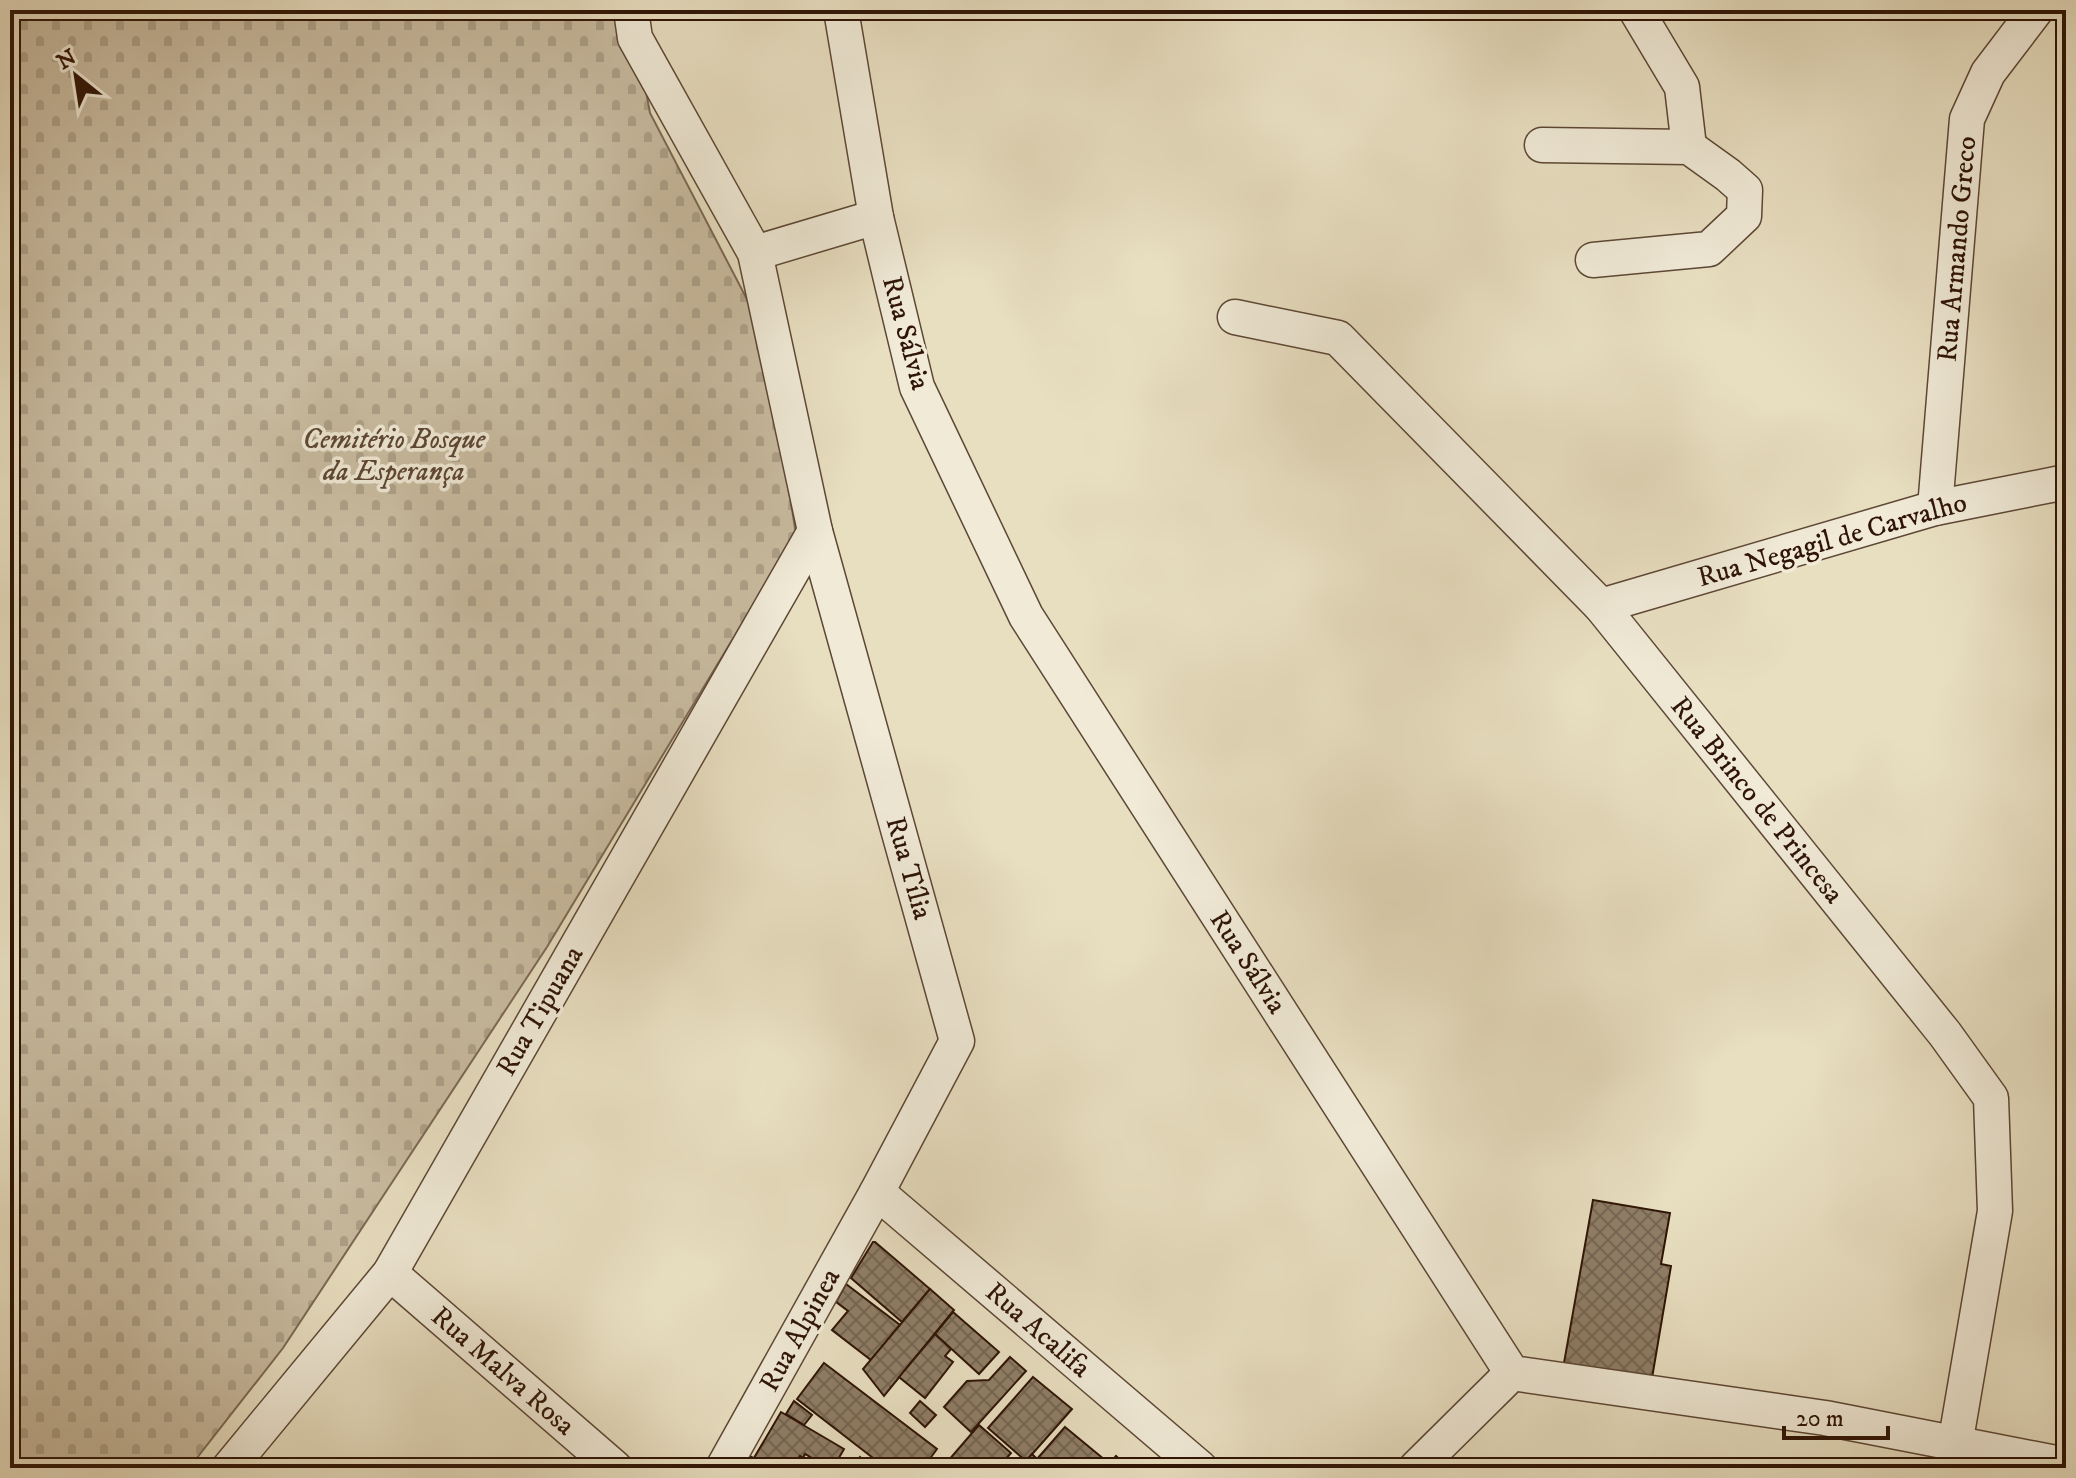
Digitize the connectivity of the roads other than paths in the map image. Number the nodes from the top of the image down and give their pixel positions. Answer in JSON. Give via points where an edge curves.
{"nodes":[{"id":1,"x":631,"y":10,"type":"edge"},
{"id":2,"x":841,"y":10,"type":"edge"},
{"id":3,"x":1636,"y":10,"type":"edge"},
{"id":4,"x":2036,"y":10,"type":"edge"},
{"id":5,"x":1542,"y":145,"type":"dead end"},
{"id":6,"x":1689,"y":147,"type":"junction"},
{"id":7,"x":876,"y":217,"type":"junction"},
{"id":8,"x":755,"y":253,"type":"junction"},
{"id":9,"x":1593,"y":260,"type":"dead end"},
{"id":10,"x":1235,"y":317,"type":"dead end"},
{"id":11,"x":2066,"y":482,"type":"edge"},
{"id":12,"x":1935,"y":508,"type":"junction"},
{"id":13,"x":815,"y":531,"type":"junction"},
{"id":14,"x":1601,"y":606,"type":"junction"},
{"id":15,"x":877,"y":1192,"type":"junction"},
{"id":16,"x":390,"y":1273,"type":"junction"},
{"id":17,"x":1512,"y":1373,"type":"junction"},
{"id":18,"x":1955,"y":1445,"type":"junction"},
{"id":19,"x":2066,"y":1465,"type":"edge"},
{"id":20,"x":229,"y":1468,"type":"edge"},
{"id":21,"x":615,"y":1468,"type":"edge"},
{"id":22,"x":723,"y":1468,"type":"edge"},
{"id":23,"x":1200,"y":1468,"type":"edge"},
{"id":24,"x":1416,"y":1468,"type":"edge"}],
"edges":[{"from":1,"to":8,"type":"street","name":"Rua Tília","via":[[635,38]]},
{"from":2,"to":7,"type":"street","name":"Rua Sálvia"},
{"from":3,"to":6,"type":"street","via":[[1682,87]]},
{"from":4,"to":12,"type":"street","name":"Rua Armando Greco","via":[[1988,73],[1967,119]]},
{"from":5,"to":6,"type":"street"},
{"from":6,"to":9,"type":"street","via":[[1745,190],[1744,216],[1709,249]]},
{"from":7,"to":8,"type":"street"},
{"from":7,"to":17,"type":"street","name":"Rua Sálvia","via":[[917,387],[1026,616]]},
{"from":8,"to":13,"type":"street","name":"Rua Tília"},
{"from":10,"to":14,"type":"street","name":"Rua Brinco de Princesa","via":[[1338,338]]},
{"from":11,"to":12,"type":"street","name":"Rua Negagil de Carvalho"},
{"from":12,"to":14,"type":"street","name":"Rua Negagil de Carvalho"},
{"from":13,"to":15,"type":"street","name":"Rua Tília","via":[[957,1041]]},
{"from":13,"to":16,"type":"street","name":"Rua Tipuana"},
{"from":14,"to":18,"type":"street","name":"Rua Brinco de Princesa","via":[[1991,1098],[1995,1211]]},
{"from":15,"to":22,"type":"street","name":"Rua Alpinea"},
{"from":15,"to":23,"type":"street","name":"Rua Acalifa"},
{"from":16,"to":20,"type":"street","name":"Rua Tipuana"},
{"from":16,"to":21,"type":"street","name":"Rua Malva Rosa"},
{"from":17,"to":18,"type":"street","via":[[1825,1418]]},
{"from":17,"to":24,"type":"street"},
{"from":18,"to":19,"type":"street"}]}
